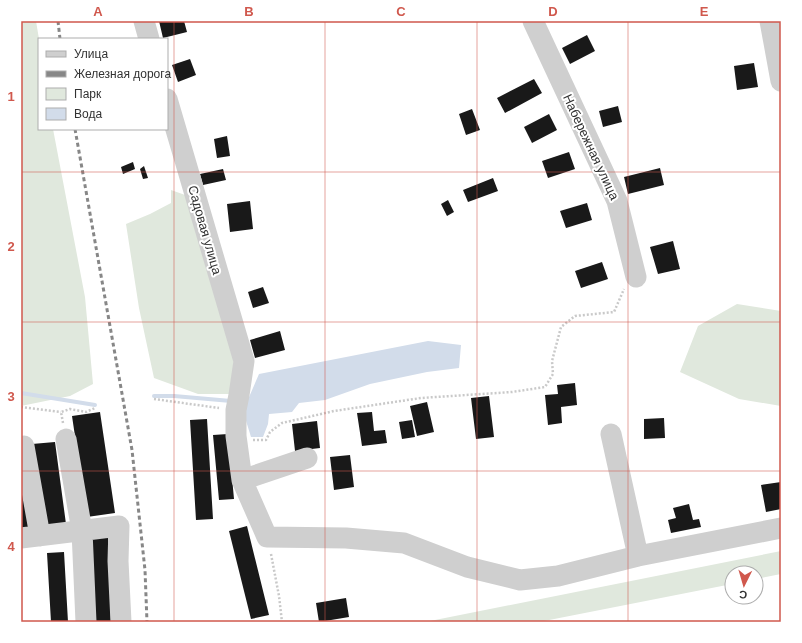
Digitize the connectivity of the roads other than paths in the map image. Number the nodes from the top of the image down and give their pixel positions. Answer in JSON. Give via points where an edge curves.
{"nodes":[{"id":1,"x":144,"y":21,"type":"edge"},
{"id":2,"x":533,"y":21,"type":"edge"},
{"id":3,"x":770,"y":21,"type":"edge"},
{"id":4,"x":149,"y":38,"type":"edge"},
{"id":5,"x":781,"y":82,"type":"edge"},
{"id":6,"x":168,"y":102,"type":"edge"},
{"id":7,"x":636,"y":277,"type":"road end"},
{"id":8,"x":611,"y":434,"type":"dead end"},
{"id":9,"x":66,"y":439,"type":"road end"},
{"id":10,"x":24,"y":446,"type":"dead end"},
{"id":11,"x":307,"y":458,"type":"dead end"},
{"id":12,"x":242,"y":480,"type":"junction"},
{"id":13,"x":781,"y":528,"type":"edge"},
{"id":14,"x":82,"y":531,"type":"junction"},
{"id":15,"x":30,"y":537,"type":"edge"},
{"id":16,"x":638,"y":556,"type":"junction"},
{"id":17,"x":86,"y":622,"type":"edge"},
{"id":18,"x":121,"y":622,"type":"edge"}],
"edges":[{"from":1,"to":4,"type":"street"},
{"from":2,"to":7,"type":"street","name":"Набережная улица","via":[[616,201]]},
{"from":3,"to":5,"type":"street"},
{"from":6,"to":12,"type":"street","name":"Садовая улица","via":[[244,361],[236,410],[236,436]]},
{"from":8,"to":16,"type":"street"},
{"from":9,"to":14,"type":"street"},
{"from":10,"to":15,"type":"street"},
{"from":11,"to":12,"type":"street"},
{"from":12,"to":16,"type":"street","via":[[267,538],[346,538],[404,543],[467,567],[520,580],[558,576]]},
{"from":13,"to":16,"type":"street"},
{"from":14,"to":15,"type":"street"},
{"from":14,"to":17,"type":"street"},
{"from":14,"to":18,"type":"street","via":[[119,526]]}]}
